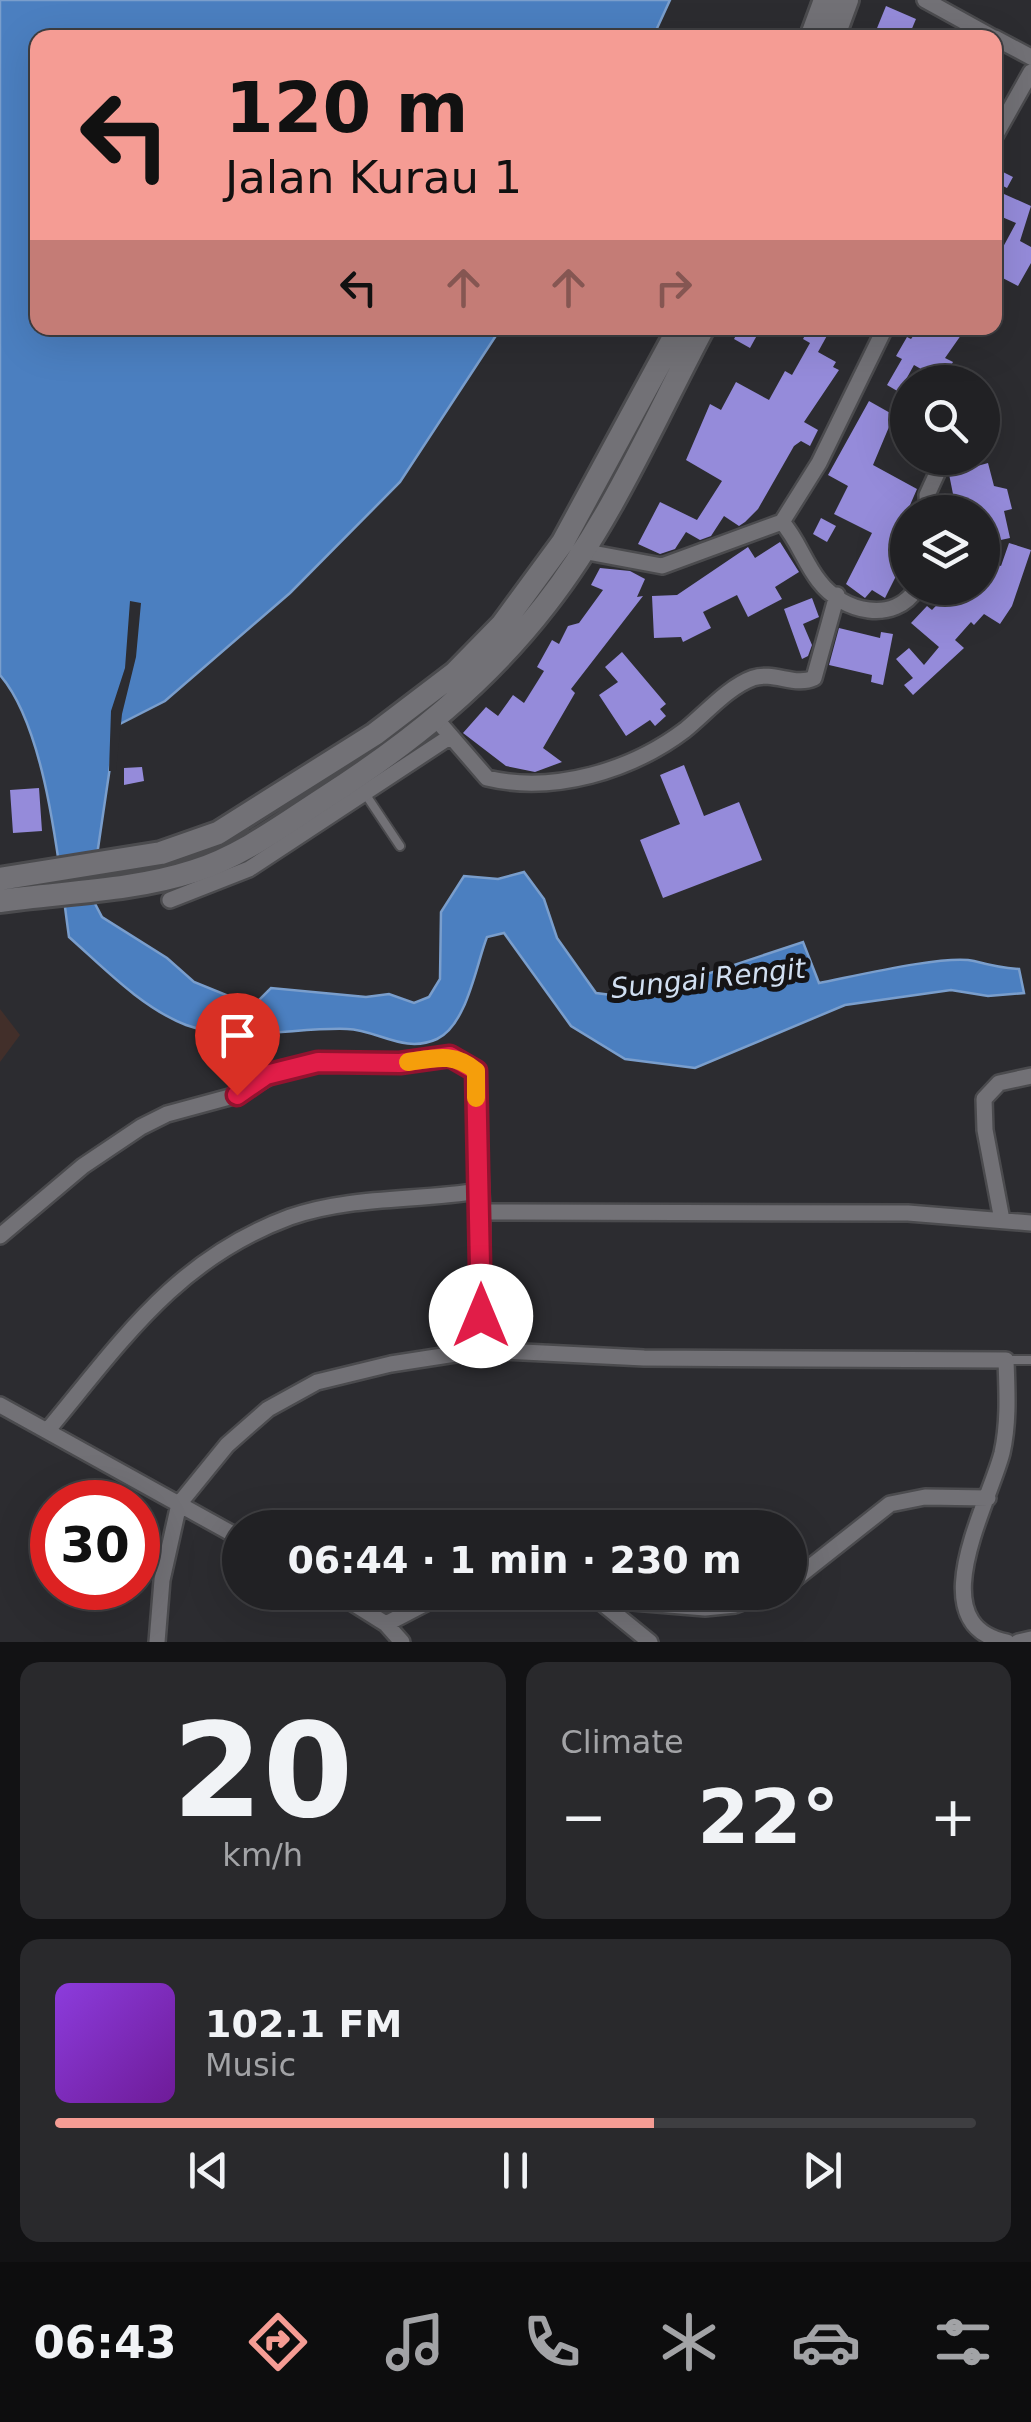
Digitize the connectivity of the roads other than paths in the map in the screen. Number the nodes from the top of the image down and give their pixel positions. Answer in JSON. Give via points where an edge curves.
{"nodes":[{"id":1,"x":825,"y":0,"type":"edge"},
{"id":2,"x":847,"y":0,"type":"edge"},
{"id":3,"x":929,"y":1,"type":"edge"},
{"id":4,"x":813,"y":30,"type":"edge"},
{"id":5,"x":835,"y":30,"type":"edge"},
{"id":6,"x":981,"y":30,"type":"edge"},
{"id":7,"x":1002,"y":42,"type":"edge"},
{"id":8,"x":1031,"y":57,"type":"edge"},
{"id":9,"x":1031,"y":72,"type":"edge"},
{"id":10,"x":1002,"y":123,"type":"edge"},
{"id":11,"x":675,"y":335,"type":"edge"},
{"id":12,"x":699,"y":335,"type":"edge"},
{"id":13,"x":882,"y":335,"type":"edge"},
{"id":14,"x":782,"y":522,"type":"junction"},
{"id":15,"x":582,"y":551,"type":"junction"},
{"id":16,"x":837,"y":596,"type":"junction"},
{"id":17,"x":904,"y":605,"type":"edge"},
{"id":18,"x":444,"y":727,"type":"junction"},
{"id":19,"x":360,"y":786,"type":"junction"},
{"id":20,"x":400,"y":846,"type":"dead end"},
{"id":21,"x":0,"y":879,"type":"edge"},
{"id":22,"x":36,"y":884,"type":"junction"},
{"id":23,"x":170,"y":900,"type":"dead end"},
{"id":24,"x":0,"y":901,"type":"edge"},
{"id":25,"x":1031,"y":1076,"type":"edge"},
{"id":26,"x":478,"y":1190,"type":"junction"},
{"id":27,"x":482,"y":1212,"type":"junction"},
{"id":28,"x":1002,"y":1220,"type":"junction"},
{"id":29,"x":1031,"y":1223,"type":"edge"},
{"id":30,"x":0,"y":1236,"type":"edge"},
{"id":31,"x":481,"y":1350,"type":"junction"},
{"id":32,"x":1006,"y":1360,"type":"junction"},
{"id":33,"x":1031,"y":1360,"type":"edge"},
{"id":34,"x":0,"y":1405,"type":"edge"},
{"id":35,"x":47,"y":1430,"type":"junction"},
{"id":36,"x":988,"y":1498,"type":"junction"},
{"id":37,"x":180,"y":1504,"type":"junction"},
{"id":38,"x":222,"y":1528,"type":"edge"},
{"id":39,"x":807,"y":1569,"type":"edge"},
{"id":40,"x":364,"y":1610,"type":"edge"},
{"id":41,"x":413,"y":1610,"type":"edge"},
{"id":42,"x":611,"y":1610,"type":"edge"},
{"id":43,"x":386,"y":1624,"type":"junction"},
{"id":44,"x":1031,"y":1639,"type":"edge"},
{"id":45,"x":156,"y":1642,"type":"edge"},
{"id":46,"x":402,"y":1642,"type":"edge"},
{"id":47,"x":650,"y":1642,"type":"edge"},
{"id":48,"x":1007,"y":1642,"type":"edge"},
{"id":49,"x":1018,"y":1642,"type":"edge"}],
"edges":[{"from":1,"to":4,"type":"main road"},
{"from":2,"to":5,"type":"main road"},
{"from":3,"to":6,"type":"street"},
{"from":7,"to":8,"type":"street"},
{"from":9,"to":10,"type":"street"},
{"from":11,"to":22,"type":"main road","via":[[563,542],[502,624],[455,673],[375,734],[218,834]]},
{"from":12,"to":15,"type":"main road"},
{"from":13,"to":14,"type":"street"},
{"from":14,"to":15,"type":"street","via":[[662,566]]},
{"from":14,"to":16,"type":"street","via":[[818,580]]},
{"from":15,"to":18,"type":"main road"},
{"from":16,"to":17,"type":"street","via":[[882,612]]},
{"from":16,"to":18,"type":"street","via":[[814,678],[752,678],[668,742],[606,770],[544,785],[487,778]]},
{"from":18,"to":19,"type":"main road"},
{"from":19,"to":20,"type":"lane"},
{"from":19,"to":22,"type":"main road","via":[[197,870],[126,886]]},
{"from":19,"to":23,"type":"street","via":[[249,869]]},
{"from":21,"to":22,"type":"main road"},
{"from":22,"to":24,"type":"main road"},
{"from":25,"to":28,"type":"street","via":[[999,1082],[984,1099]]},
{"from":26,"to":27,"type":"street"},
{"from":26,"to":30,"type":"street","via":[[476,1071],[464,1060],[318,1062],[284,1068],[237,1095],[140,1127]]},
{"from":26,"to":35,"type":"street","via":[[292,1217],[234,1244],[165,1290]]},
{"from":27,"to":28,"type":"street","via":[[833,1211]]},
{"from":27,"to":31,"type":"street"},
{"from":28,"to":29,"type":"street"},
{"from":31,"to":32,"type":"street"},
{"from":31,"to":37,"type":"street","via":[[318,1382],[268,1410],[227,1445]]},
{"from":32,"to":33,"type":"lane"},
{"from":32,"to":36,"type":"street","via":[[1003,1450]]},
{"from":34,"to":35,"type":"street"},
{"from":35,"to":37,"type":"street"},
{"from":36,"to":39,"type":"street","via":[[890,1504]]},
{"from":36,"to":48,"type":"street","via":[[960,1595],[982,1632]]},
{"from":37,"to":38,"type":"street"},
{"from":37,"to":45,"type":"street"},
{"from":40,"to":43,"type":"street"},
{"from":41,"to":43,"type":"street"},
{"from":42,"to":47,"type":"street"},
{"from":43,"to":46,"type":"street"},
{"from":44,"to":49,"type":"street"}]}
